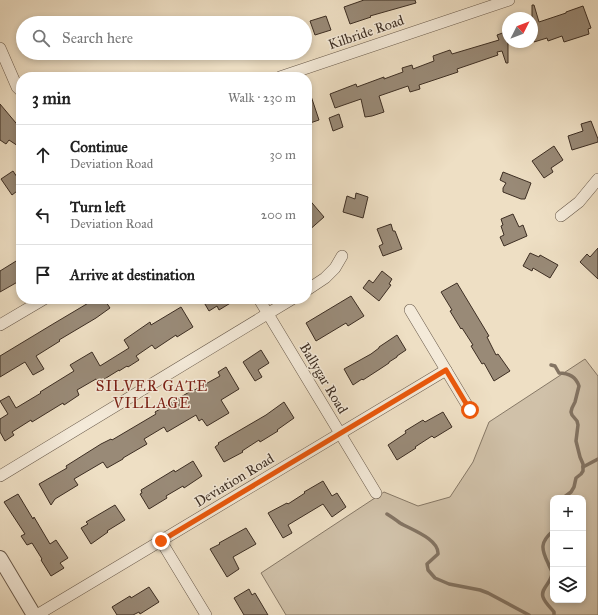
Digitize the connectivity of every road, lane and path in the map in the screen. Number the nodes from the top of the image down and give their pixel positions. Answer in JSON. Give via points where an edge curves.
{"nodes":[{"id":1,"x":508,"y":0,"type":"edge"},
{"id":2,"x":0,"y":48,"type":"edge"},
{"id":3,"x":295,"y":72,"type":"edge"},
{"id":4,"x":16,"y":85,"type":"edge"},
{"id":5,"x":598,"y":179,"type":"edge"},
{"id":6,"x":561,"y":216,"type":"dead end"},
{"id":7,"x":342,"y":256,"type":"dead end"},
{"id":8,"x":312,"y":287,"type":"edge"},
{"id":9,"x":36,"y":304,"type":"edge"},
{"id":10,"x":262,"y":304,"type":"edge"},
{"id":11,"x":284,"y":304,"type":"edge"},
{"id":12,"x":410,"y":310,"type":"dead end"},
{"id":13,"x":267,"y":314,"type":"junction"},
{"id":14,"x":0,"y":325,"type":"edge"},
{"id":15,"x":446,"y":370,"type":"junction"},
{"id":16,"x":470,"y":410,"type":"dead end"},
{"id":17,"x":340,"y":434,"type":"junction"},
{"id":18,"x":0,"y":476,"type":"edge"},
{"id":19,"x":376,"y":493,"type":"dead end"},
{"id":20,"x":161,"y":541,"type":"junction"},
{"id":21,"x":0,"y":558,"type":"edge"},
{"id":22,"x":34,"y":615,"type":"edge"},
{"id":23,"x":37,"y":615,"type":"edge"},
{"id":24,"x":206,"y":615,"type":"edge"}],
"edges":[{"from":1,"to":3,"type":"street","name":"Kilbride Road"},
{"from":2,"to":4,"type":"street"},
{"from":5,"to":6,"type":"street","via":[[579,202]]},
{"from":7,"to":8,"type":"street","via":[[326,278]]},
{"from":9,"to":14,"type":"street"},
{"from":10,"to":13,"type":"street","name":"Ballygar Road"},
{"from":11,"to":13,"type":"street"},
{"from":12,"to":15,"type":"street"},
{"from":13,"to":17,"type":"street","name":"Ballygar Road"},
{"from":13,"to":18,"type":"street"},
{"from":15,"to":16,"type":"street"},
{"from":15,"to":17,"type":"street","name":"Deviation Road"},
{"from":17,"to":19,"type":"street","name":"Ballygar Road"},
{"from":17,"to":20,"type":"street","name":"Deviation Road"},
{"from":20,"to":23,"type":"street","name":"Deviation Road"},
{"from":20,"to":24,"type":"street"},
{"from":21,"to":22,"type":"street"}]}
